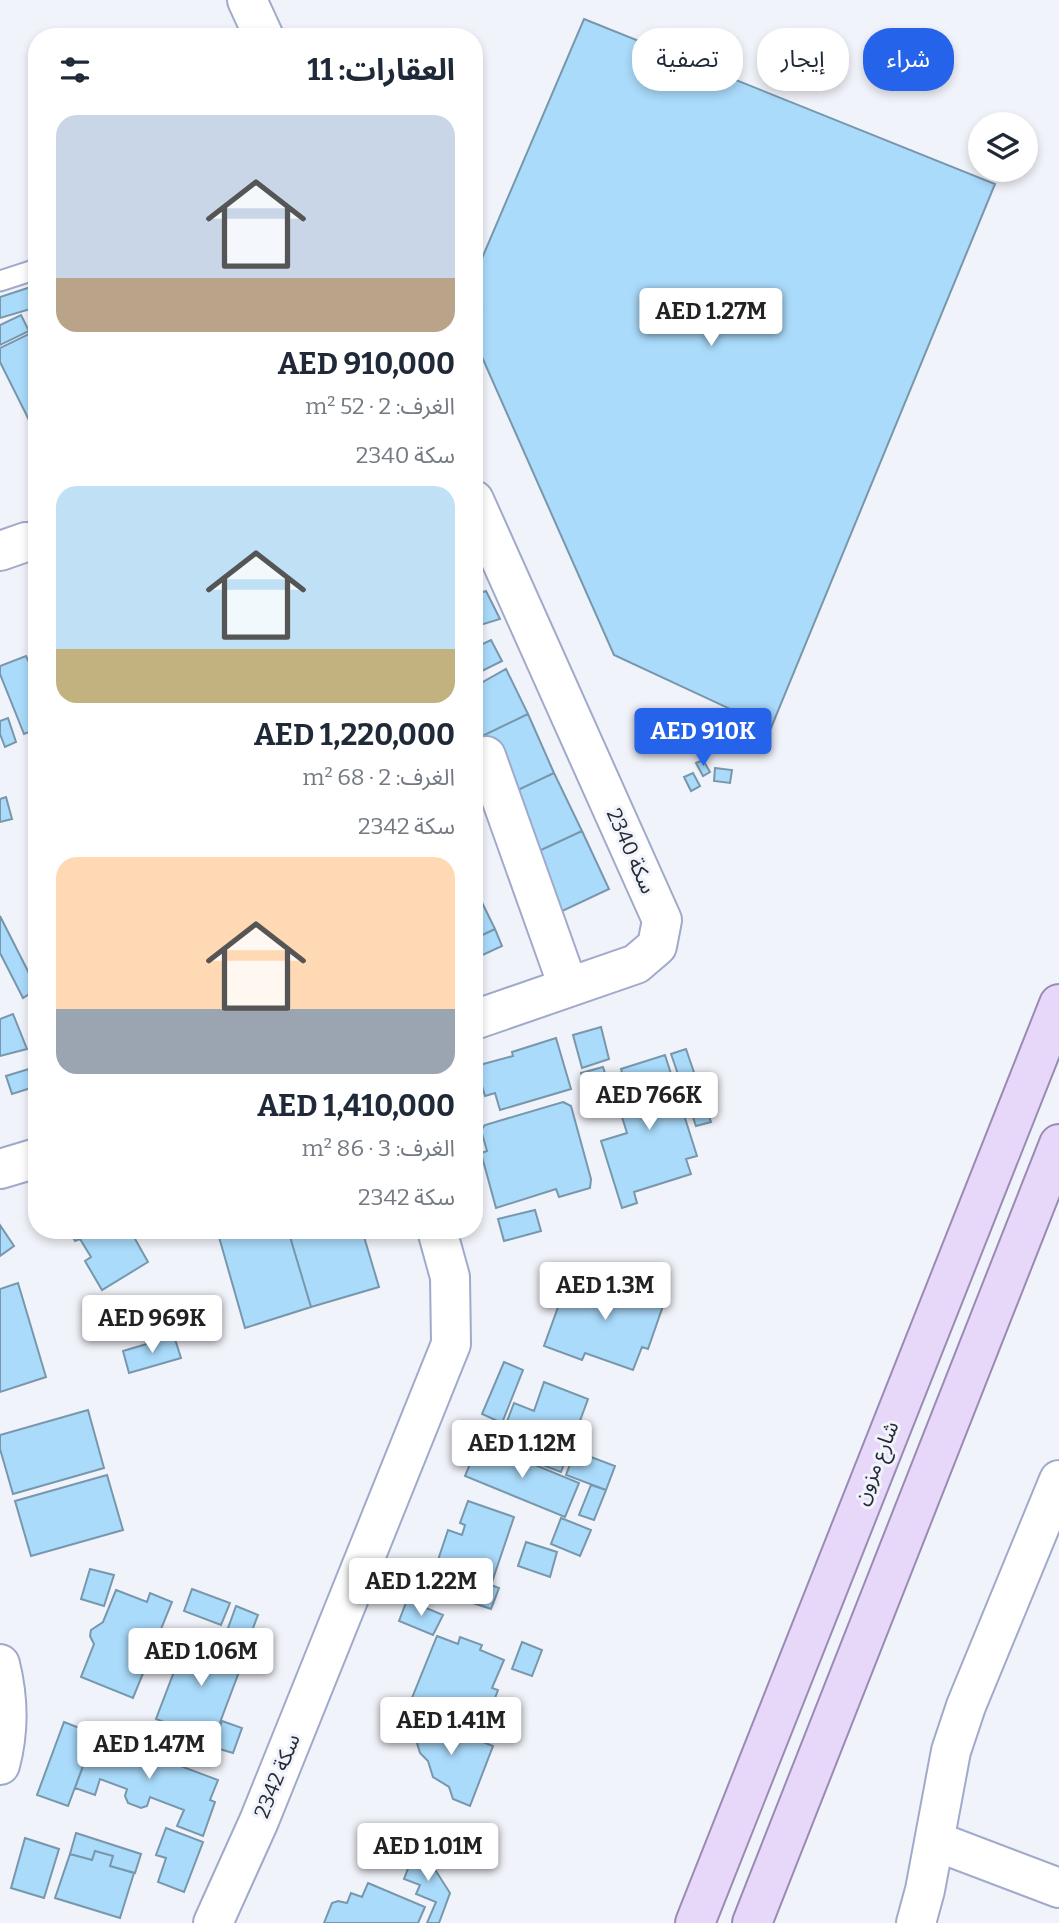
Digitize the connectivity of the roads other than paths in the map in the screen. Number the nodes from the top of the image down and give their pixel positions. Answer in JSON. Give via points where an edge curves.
{"nodes":[{"id":1,"x":247,"y":0,"type":"edge"},
{"id":2,"x":260,"y":28,"type":"edge"},
{"id":3,"x":28,"y":272,"type":"edge"},
{"id":4,"x":0,"y":281,"type":"edge"},
{"id":5,"x":483,"y":520,"type":"edge"},
{"id":6,"x":483,"y":757,"type":"edge"},
{"id":7,"x":568,"y":986,"type":"junction"},
{"id":8,"x":1059,"y":1003,"type":"edge"},
{"id":9,"x":483,"y":1017,"type":"edge"},
{"id":10,"x":1059,"y":1144,"type":"edge"},
{"id":11,"x":28,"y":1161,"type":"edge"},
{"id":12,"x":0,"y":1169,"type":"edge"},
{"id":13,"x":439,"y":1239,"type":"edge"},
{"id":14,"x":1059,"y":1480,"type":"edge"},
{"id":15,"x":0,"y":1664,"type":"edge"},
{"id":16,"x":0,"y":1765,"type":"edge"},
{"id":17,"x":935,"y":1841,"type":"junction"},
{"id":18,"x":1059,"y":1888,"type":"edge"},
{"id":19,"x":213,"y":1923,"type":"edge"},
{"id":20,"x":695,"y":1923,"type":"edge"},
{"id":21,"x":752,"y":1923,"type":"edge"},
{"id":22,"x":916,"y":1923,"type":"edge"}],
"edges":[{"from":1,"to":2,"type":"street"},
{"from":3,"to":4,"type":"lane"},
{"from":5,"to":7,"type":"street","name":"سكة 2340","via":[[662,920],[657,946],[636,964]]},
{"from":6,"to":7,"type":"street"},
{"from":7,"to":9,"type":"street","name":"سكة 2340"},
{"from":8,"to":20,"type":"main road","name":"شارع مزون"},
{"from":10,"to":21,"type":"main road"},
{"from":11,"to":12,"type":"street"},
{"from":13,"to":19,"type":"street","name":"سكة 2342","via":[[450,1277],[451,1344],[259,1821]]},
{"from":14,"to":17,"type":"street","via":[[966,1706],[941,1796]]},
{"from":15,"to":16,"type":"street","via":[[7,1717]]},
{"from":17,"to":18,"type":"street"},
{"from":17,"to":22,"type":"street"}]}
